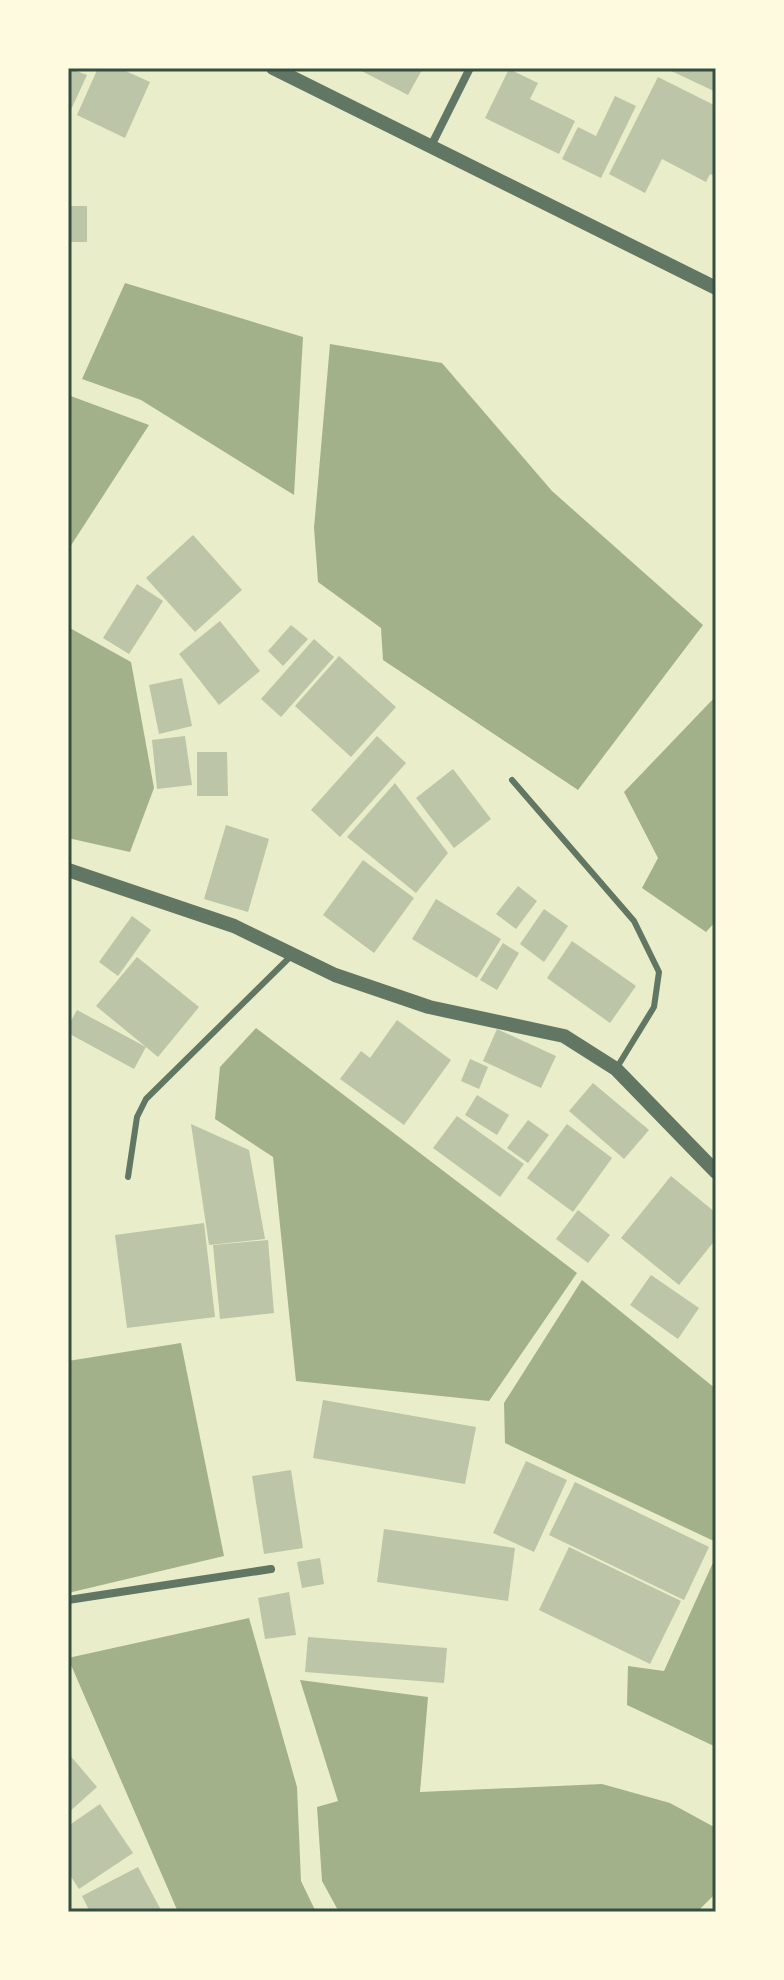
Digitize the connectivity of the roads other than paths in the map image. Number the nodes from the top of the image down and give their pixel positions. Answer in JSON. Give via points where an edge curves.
{"nodes":[{"id":1,"x":273,"y":68,"type":"edge"},
{"id":2,"x":470,"y":68,"type":"edge"},
{"id":3,"x":431,"y":146,"type":"junction"},
{"id":4,"x":716,"y":288,"type":"edge"},
{"id":5,"x":512,"y":780,"type":"dead end"},
{"id":6,"x":68,"y":870,"type":"edge"},
{"id":7,"x":293,"y":954,"type":"junction"},
{"id":8,"x":616,"y":1069,"type":"junction"},
{"id":9,"x":716,"y":1172,"type":"edge"},
{"id":10,"x":128,"y":1177,"type":"dead end"},
{"id":11,"x":271,"y":1569,"type":"dead end"},
{"id":12,"x":68,"y":1600,"type":"edge"}],
"edges":[{"from":1,"to":3,"type":"street"},
{"from":2,"to":3,"type":"street"},
{"from":3,"to":4,"type":"street"},
{"from":5,"to":8,"type":"lane","via":[[634,921],[659,972],[654,1007]]},
{"from":6,"to":7,"type":"street","via":[[234,926]]},
{"from":7,"to":8,"type":"street","via":[[335,975],[429,1007],[564,1036]]},
{"from":7,"to":10,"type":"lane","via":[[146,1099],[137,1117]]},
{"from":8,"to":9,"type":"street"},
{"from":11,"to":12,"type":"street"}]}
